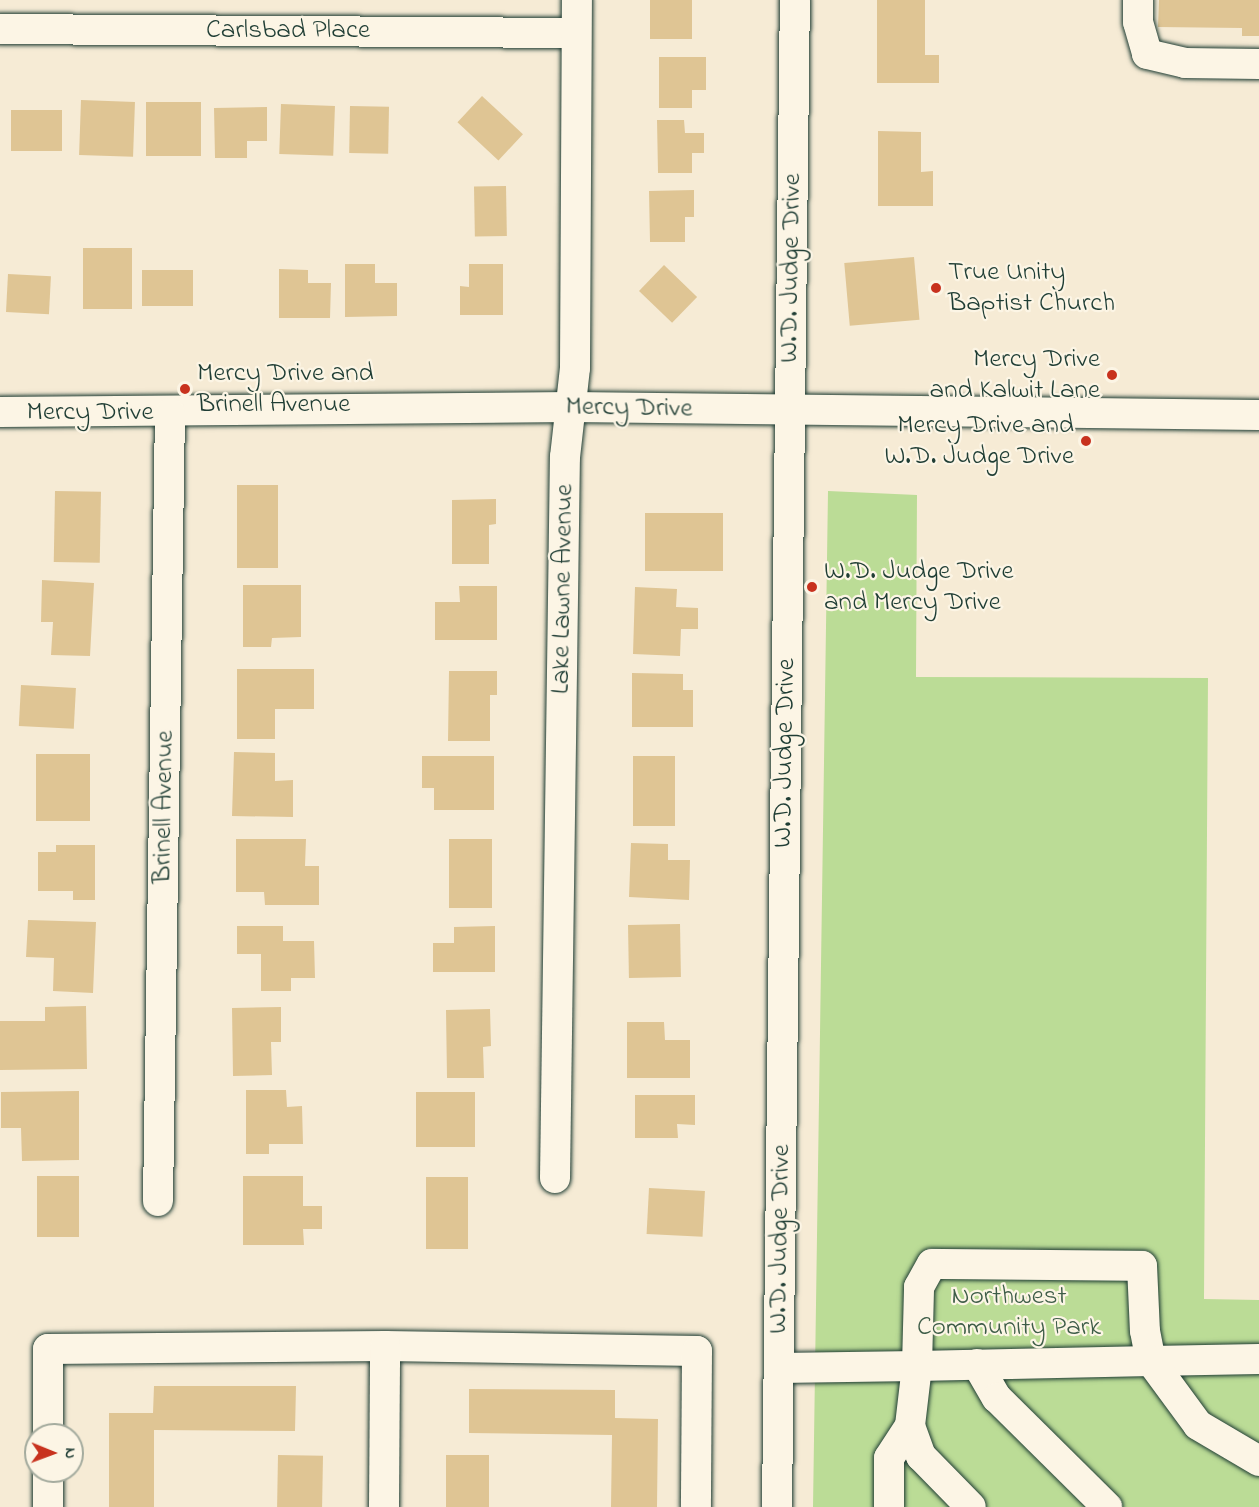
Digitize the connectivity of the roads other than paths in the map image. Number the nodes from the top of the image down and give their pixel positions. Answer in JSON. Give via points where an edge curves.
{"nodes":[{"id":1,"x":577,"y":0,"type":"edge"},
{"id":2,"x":795,"y":0,"type":"edge"},
{"id":3,"x":1138,"y":0,"type":"edge"},
{"id":4,"x":0,"y":29,"type":"edge"},
{"id":5,"x":576,"y":33,"type":"junction"},
{"id":6,"x":1259,"y":64,"type":"edge"},
{"id":7,"x":571,"y":407,"type":"junction"},
{"id":8,"x":788,"y":410,"type":"junction"},
{"id":9,"x":0,"y":412,"type":"edge"},
{"id":10,"x":170,"y":413,"type":"junction"},
{"id":11,"x":1259,"y":415,"type":"edge"},
{"id":12,"x":555,"y":1178,"type":"dead end"},
{"id":13,"x":158,"y":1201,"type":"dead end"},
{"id":14,"x":385,"y":1346,"type":"junction"},
{"id":15,"x":1259,"y":1359,"type":"edge"},
{"id":16,"x":1151,"y":1361,"type":"junction"},
{"id":17,"x":977,"y":1364,"type":"junction"},
{"id":18,"x":917,"y":1366,"type":"junction"},
{"id":19,"x":779,"y":1368,"type":"junction"},
{"id":20,"x":48,"y":1423,"type":"edge"},
{"id":21,"x":910,"y":1426,"type":"junction"},
{"id":22,"x":1259,"y":1461,"type":"edge"},
{"id":23,"x":48,"y":1483,"type":"edge"},
{"id":24,"x":48,"y":1507,"type":"edge"},
{"id":25,"x":384,"y":1507,"type":"edge"},
{"id":26,"x":696,"y":1507,"type":"edge"},
{"id":27,"x":777,"y":1507,"type":"edge"},
{"id":28,"x":889,"y":1507,"type":"edge"},
{"id":29,"x":971,"y":1507,"type":"edge"},
{"id":30,"x":1107,"y":1507,"type":"edge"}],
"edges":[{"from":1,"to":5,"type":"street","name":"Lake Lawne Avenue"},
{"from":2,"to":8,"type":"street","name":"W.D. Judge Drive"},
{"from":3,"to":6,"type":"street","via":[[1138,22],[1147,54],[1185,63]]},
{"from":4,"to":5,"type":"street","name":"Carlsbad Place"},
{"from":5,"to":7,"type":"street","name":"Lake Lawne Avenue","via":[[575,368]]},
{"from":7,"to":8,"type":"street","name":"Mercy Drive"},
{"from":7,"to":10,"type":"street","name":"Mercy Drive"},
{"from":7,"to":12,"type":"street","name":"Lake Lawne Avenue","via":[[565,457]]},
{"from":8,"to":11,"type":"street","name":"Mercy Drive"},
{"from":8,"to":19,"type":"street","name":"W.D. Judge Drive"},
{"from":9,"to":10,"type":"street","name":"Mercy Drive"},
{"from":10,"to":13,"type":"street","name":"Brinell Avenue"},
{"from":14,"to":20,"type":"street","via":[[48,1348]]},
{"from":14,"to":25,"type":"street"},
{"from":14,"to":26,"type":"street","via":[[697,1351]]},
{"from":15,"to":16,"type":"street"},
{"from":16,"to":17,"type":"street"},
{"from":16,"to":18,"type":"street","via":[[1145,1331],[1142,1266],[932,1264],[919,1287]]},
{"from":16,"to":22,"type":"street","via":[[1198,1425]]},
{"from":17,"to":18,"type":"street"},
{"from":17,"to":30,"type":"street","via":[[997,1398]]},
{"from":18,"to":19,"type":"street"},
{"from":18,"to":21,"type":"street"},
{"from":19,"to":27,"type":"street","name":"W.D. Judge Drive"},
{"from":21,"to":28,"type":"street","via":[[890,1458]]},
{"from":21,"to":29,"type":"street","via":[[921,1456]]},
{"from":23,"to":24,"type":"street"}]}
